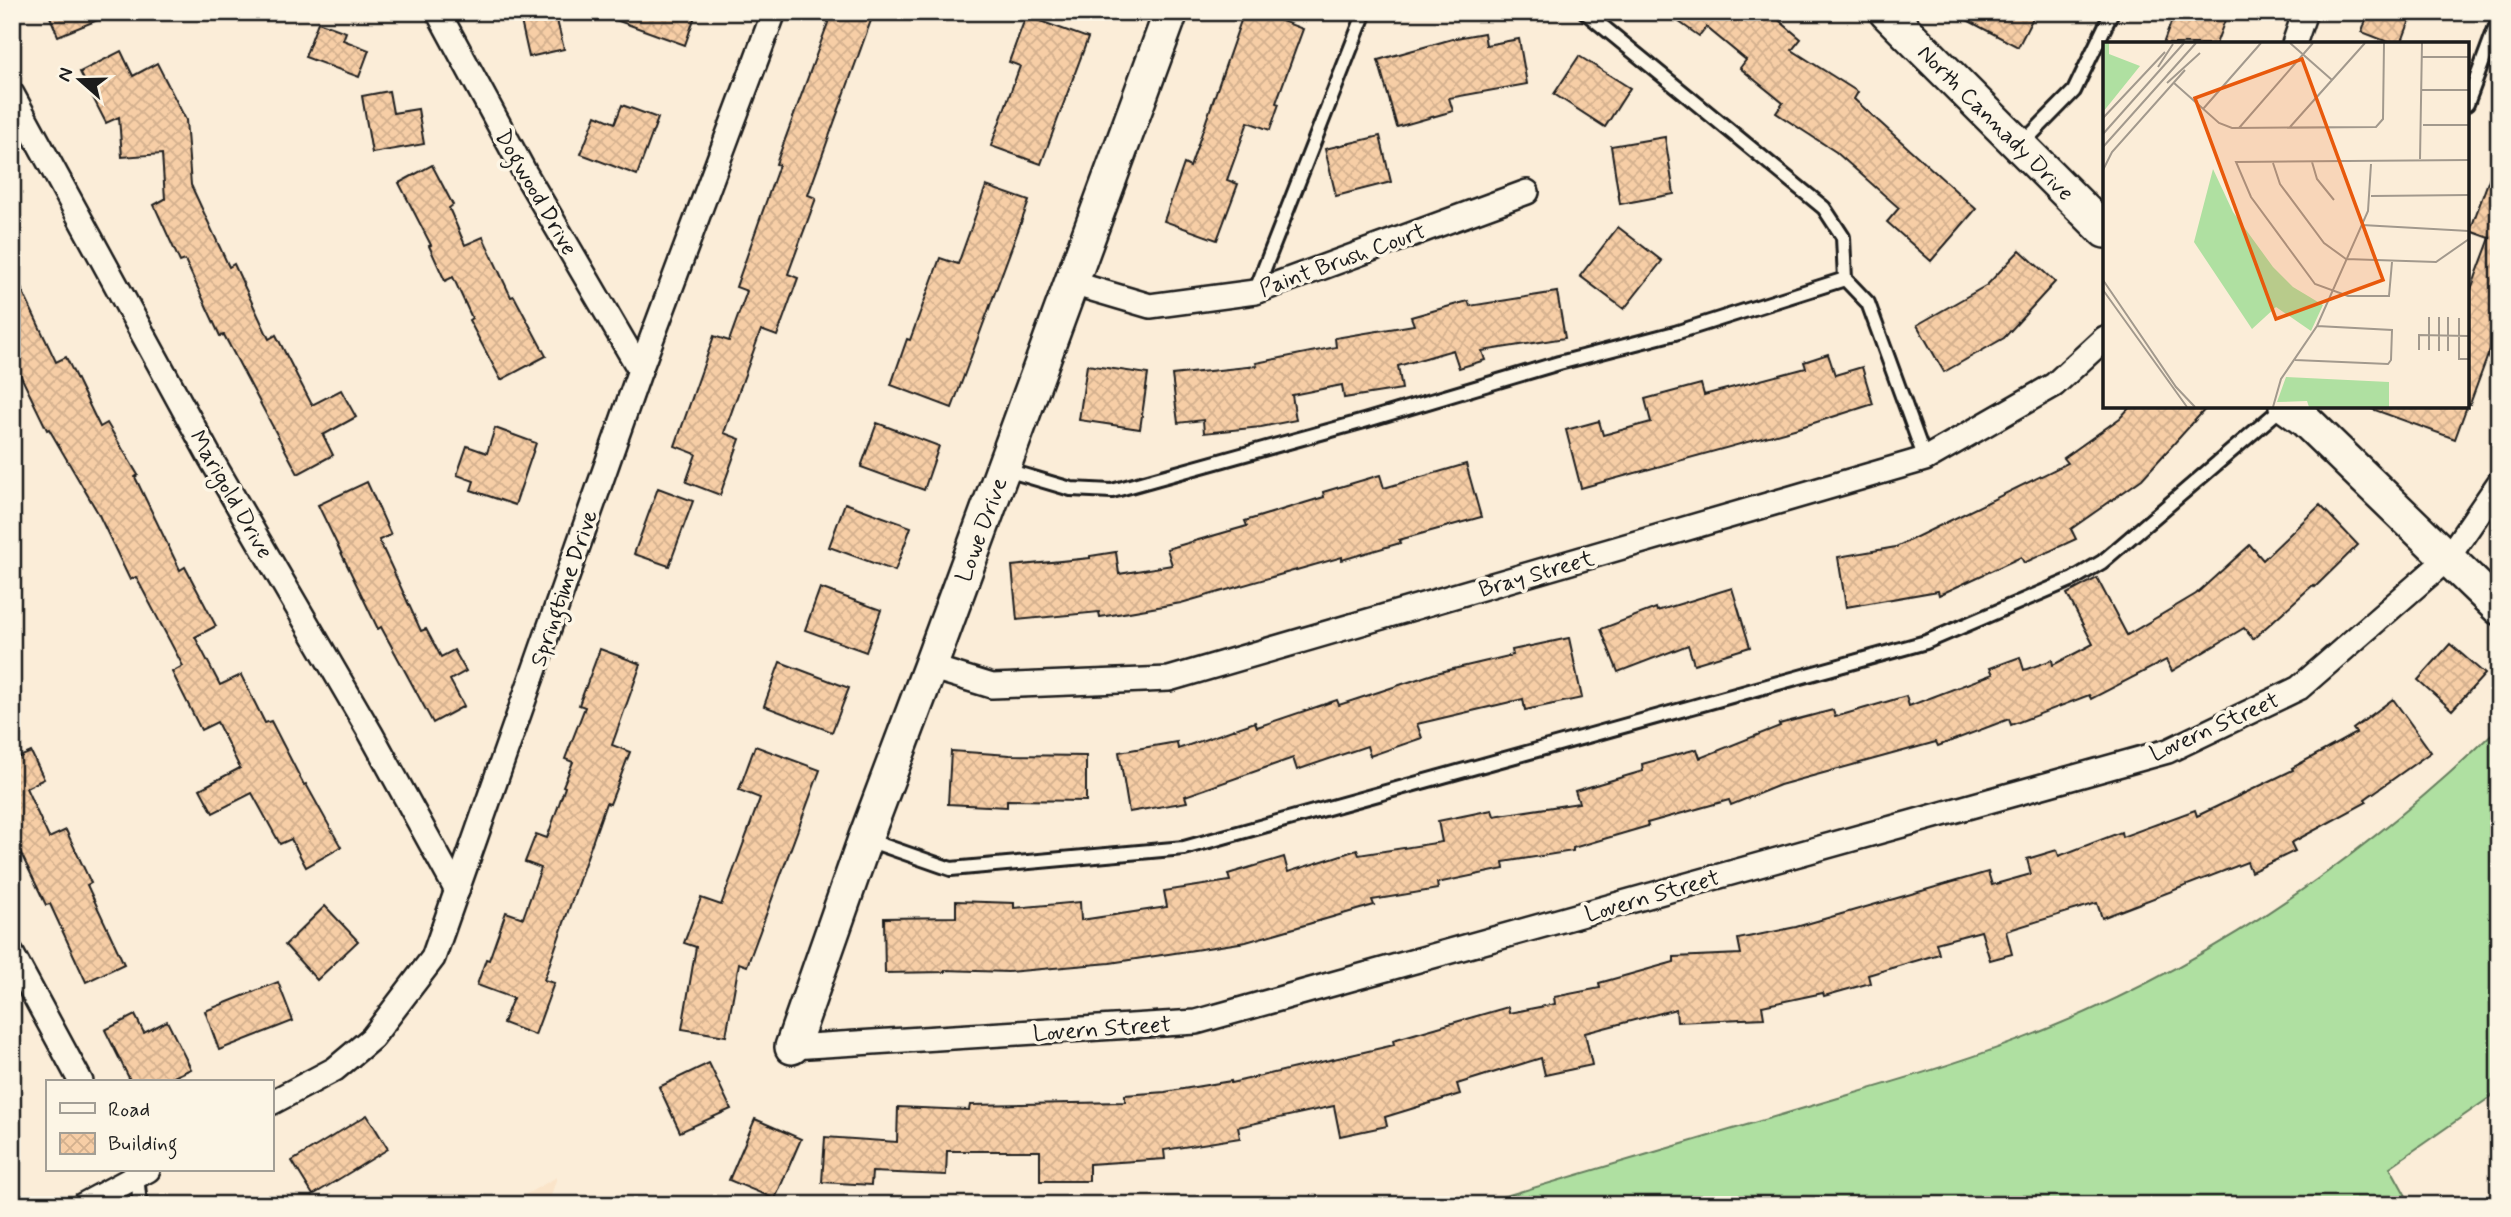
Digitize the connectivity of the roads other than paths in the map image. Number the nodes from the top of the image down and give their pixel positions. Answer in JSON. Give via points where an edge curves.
{"nodes":[{"id":1,"x":438,"y":12,"type":"edge"},
{"id":2,"x":774,"y":12,"type":"edge"},
{"id":3,"x":1171,"y":12,"type":"edge"},
{"id":4,"x":1365,"y":12,"type":"edge"},
{"id":5,"x":1586,"y":12,"type":"edge"},
{"id":6,"x":1886,"y":12,"type":"edge"},
{"id":7,"x":2112,"y":12,"type":"edge"},
{"id":8,"x":2305,"y":12,"type":"edge"},
{"id":9,"x":2499,"y":18,"type":"edge"},
{"id":10,"x":2295,"y":42,"type":"edge"},
{"id":11,"x":12,"y":94,"type":"edge"},
{"id":12,"x":2469,"y":99,"type":"edge"},
{"id":13,"x":2020,"y":147,"type":"junction"},
{"id":14,"x":1527,"y":192,"type":"dead end"},
{"id":15,"x":2103,"y":229,"type":"edge"},
{"id":16,"x":1844,"y":279,"type":"junction"},
{"id":17,"x":1072,"y":283,"type":"junction"},
{"id":18,"x":1255,"y":292,"type":"junction"},
{"id":19,"x":2103,"y":340,"type":"edge"},
{"id":20,"x":640,"y":370,"type":"junction"},
{"id":21,"x":2297,"y":411,"type":"edge"},
{"id":22,"x":1925,"y":459,"type":"junction"},
{"id":23,"x":1003,"y":468,"type":"junction"},
{"id":24,"x":2499,"y":482,"type":"edge"},
{"id":25,"x":2447,"y":559,"type":"junction"},
{"id":26,"x":2499,"y":608,"type":"edge"},
{"id":27,"x":930,"y":667,"type":"junction"},
{"id":28,"x":864,"y":839,"type":"junction"},
{"id":29,"x":457,"y":891,"type":"junction"},
{"id":30,"x":12,"y":954,"type":"edge"},
{"id":31,"x":793,"y":1047,"type":"joint"},
{"id":32,"x":80,"y":1080,"type":"edge"},
{"id":33,"x":273,"y":1102,"type":"edge"},
{"id":34,"x":140,"y":1172,"type":"edge"},
{"id":35,"x":83,"y":1205,"type":"edge"},
{"id":36,"x":140,"y":1205,"type":"edge"}],
"edges":[{"from":1,"to":20,"type":"street","name":"Dogwood Drive"},
{"from":2,"to":20,"type":"street","name":"Springtime Drive"},
{"from":3,"to":17,"type":"street","name":"Lowe Drive"},
{"from":4,"to":18,"type":"lane"},
{"from":5,"to":16,"type":"lane","via":[[1824,208],[1843,237]]},
{"from":6,"to":13,"type":"street","name":"North Cannady Drive"},
{"from":7,"to":13,"type":"lane","via":[[2074,91]]},
{"from":8,"to":10,"type":"street"},
{"from":9,"to":12,"type":"lane"},
{"from":11,"to":29,"type":"street","name":"Marigold Drive","via":[[211,459]]},
{"from":13,"to":15,"type":"street","name":"North Cannady Drive"},
{"from":14,"to":18,"type":"street","name":"Paint Brush Court"},
{"from":16,"to":22,"type":"lane","via":[[1868,303]]},
{"from":16,"to":23,"type":"lane","via":[[1675,332],[1112,491],[1071,489]]},
{"from":17,"to":18,"type":"street","name":"Paint Brush Court","via":[[1150,306]]},
{"from":17,"to":23,"type":"street","name":"Lowe Drive"},
{"from":19,"to":22,"type":"street","name":"Bray Street","via":[[2054,385]]},
{"from":20,"to":29,"type":"street","name":"Springtime Drive"},
{"from":21,"to":25,"type":"street"},
{"from":21,"to":28,"type":"lane","via":[[2102,562],[1926,642],[1184,848],[951,869]]},
{"from":22,"to":27,"type":"street","name":"Bray Street","via":[[1169,679],[992,686]]},
{"from":23,"to":27,"type":"street","name":"Lowe Drive"},
{"from":24,"to":25,"type":"street","name":"Lovern Street"},
{"from":25,"to":26,"type":"street"},
{"from":25,"to":31,"type":"street","name":"Lovern Street","via":[[2299,688],[2168,751],[1196,1022]]},
{"from":27,"to":28,"type":"street","name":"Lowe Drive"},
{"from":28,"to":31,"type":"street","name":"Lowe Drive"},
{"from":29,"to":33,"type":"street","name":"Springtime Drive","via":[[433,958],[372,1038],[335,1069]]},
{"from":30,"to":32,"type":"street"},
{"from":34,"to":35,"type":"street"},
{"from":34,"to":36,"type":"lane"}]}
